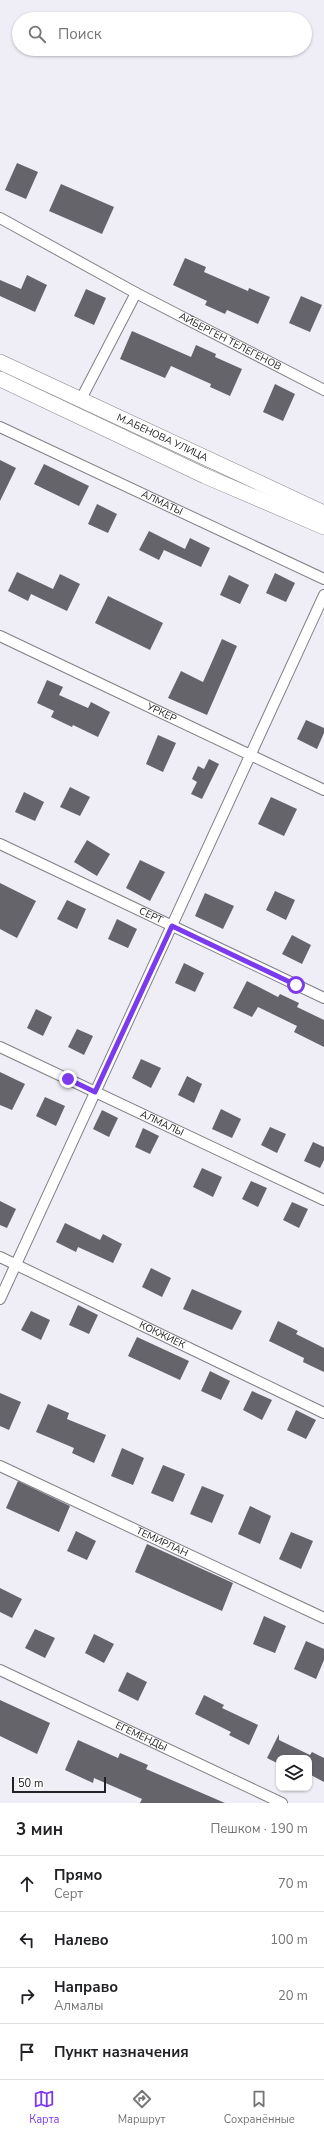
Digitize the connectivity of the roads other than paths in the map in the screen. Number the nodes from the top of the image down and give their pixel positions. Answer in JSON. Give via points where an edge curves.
{"nodes":[{"id":1,"x":0,"y":218,"type":"edge"},
{"id":2,"x":136,"y":293,"type":"junction"},
{"id":3,"x":0,"y":362,"type":"edge"},
{"id":4,"x":0,"y":380,"type":"edge"},
{"id":5,"x":324,"y":390,"type":"edge"},
{"id":6,"x":81,"y":399,"type":"junction"},
{"id":7,"x":0,"y":427,"type":"edge"},
{"id":8,"x":324,"y":513,"type":"edge"},
{"id":9,"x":324,"y":527,"type":"edge"},
{"id":10,"x":324,"y":579,"type":"edge"},
{"id":11,"x":324,"y":595,"type":"edge"},
{"id":12,"x":0,"y":636,"type":"edge"},
{"id":13,"x":250,"y":755,"type":"junction"},
{"id":14,"x":324,"y":790,"type":"edge"},
{"id":15,"x":0,"y":844,"type":"edge"},
{"id":16,"x":172,"y":926,"type":"junction"},
{"id":17,"x":324,"y":998,"type":"edge"},
{"id":18,"x":0,"y":1047,"type":"edge"},
{"id":19,"x":95,"y":1092,"type":"junction"},
{"id":20,"x":324,"y":1200,"type":"edge"},
{"id":21,"x":0,"y":1258,"type":"edge"},
{"id":22,"x":16,"y":1265,"type":"junction"},
{"id":23,"x":0,"y":1299,"type":"edge"},
{"id":24,"x":324,"y":1413,"type":"edge"},
{"id":25,"x":0,"y":1466,"type":"edge"},
{"id":26,"x":324,"y":1618,"type":"edge"},
{"id":27,"x":0,"y":1670,"type":"edge"},
{"id":28,"x":282,"y":1803,"type":"edge"}],
"edges":[{"from":1,"to":2,"type":"street","name":"АЙБЕРГЕН ТЕЛЕГЕНОВ"},
{"from":2,"to":5,"type":"street","name":"АЙБЕРГЕН ТЕЛЕГЕНОВ"},
{"from":2,"to":6,"type":"street"},
{"from":3,"to":6,"type":"main road","name":"М.АБЕНОВА УЛИЦА"},
{"from":4,"to":9,"type":"main road","name":"М.АБЕНОВА УЛИЦА","via":[[205,476]]},
{"from":6,"to":8,"type":"main road","name":"М.АБЕНОВА УЛИЦА"},
{"from":7,"to":10,"type":"street","name":"АЛМАТЫ"},
{"from":11,"to":13,"type":"street"},
{"from":12,"to":13,"type":"street","name":"УРКЕР"},
{"from":13,"to":14,"type":"street","name":"УРКЕР"},
{"from":13,"to":16,"type":"street"},
{"from":15,"to":16,"type":"street","name":"СЕРТ"},
{"from":16,"to":17,"type":"street","name":"СЕРТ"},
{"from":16,"to":19,"type":"street"},
{"from":18,"to":19,"type":"street","name":"АЛМАЛЫ"},
{"from":19,"to":20,"type":"street","name":"АЛМАЛЫ"},
{"from":19,"to":22,"type":"street"},
{"from":21,"to":22,"type":"street","name":"КОКЖИЕК"},
{"from":22,"to":23,"type":"street"},
{"from":22,"to":24,"type":"street","name":"КОКЖИЕК"},
{"from":25,"to":26,"type":"street","name":"ТЕМИРЛАН"},
{"from":27,"to":28,"type":"street","name":"ЕГЕМЕНДЫ"}]}
